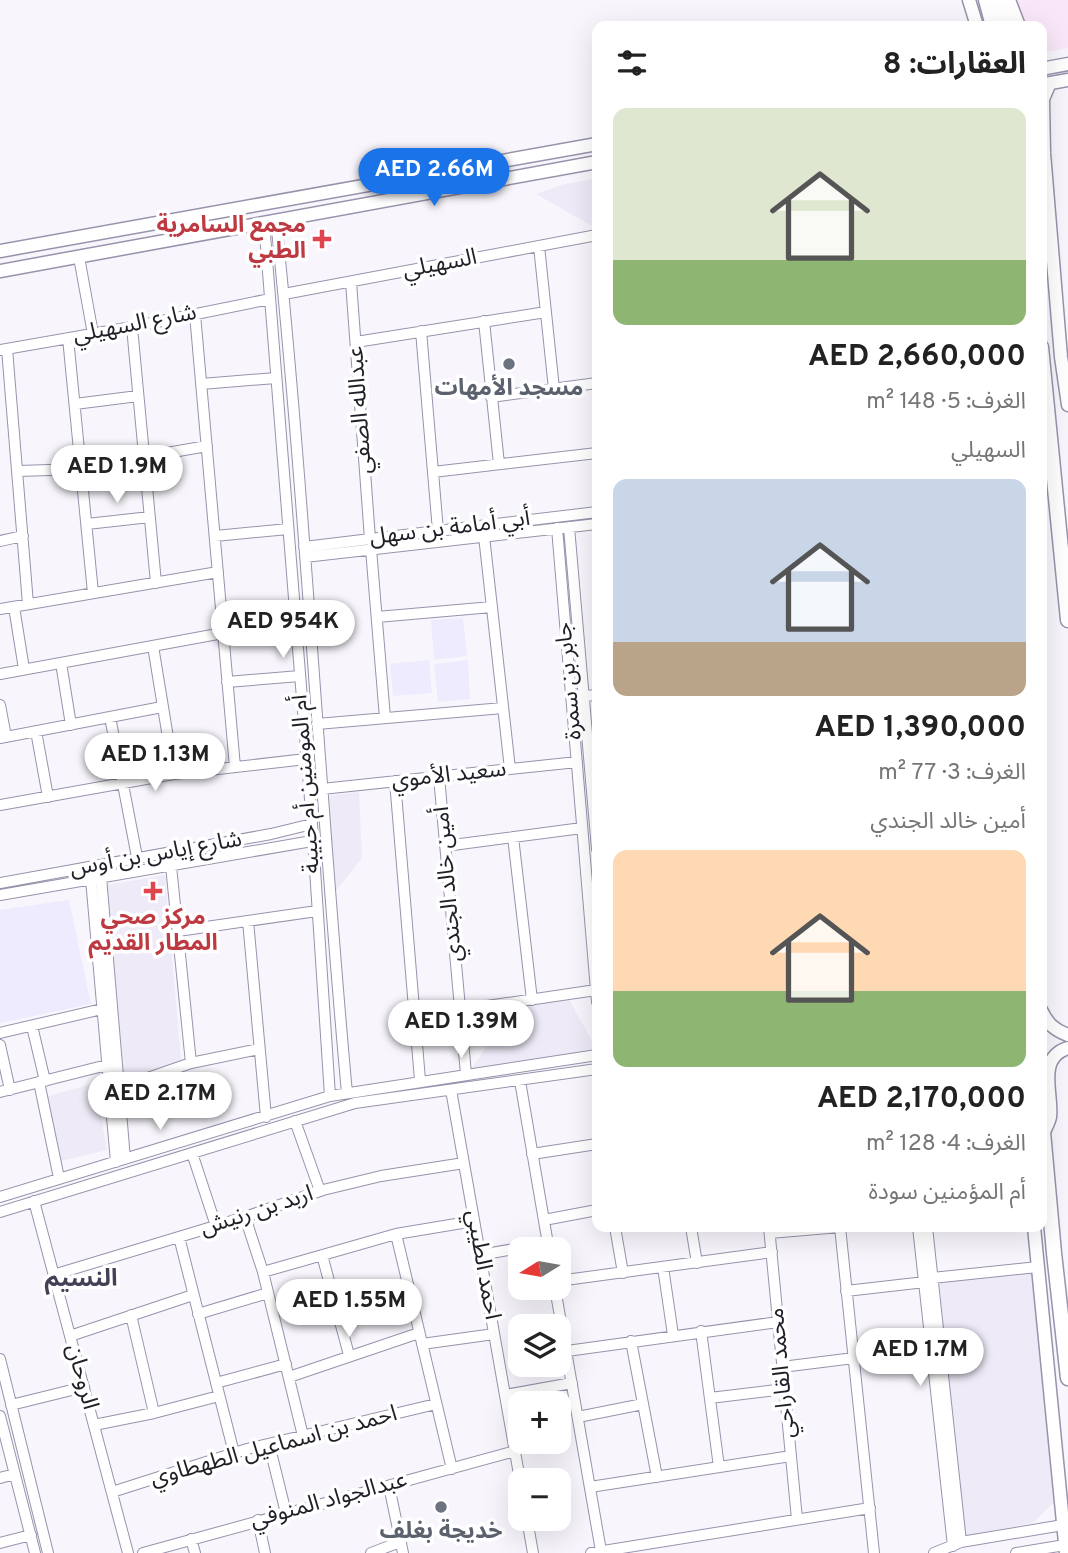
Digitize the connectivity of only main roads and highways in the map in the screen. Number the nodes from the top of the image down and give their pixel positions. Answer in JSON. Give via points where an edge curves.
{"nodes":[{"id":1,"x":986,"y":0,"type":"edge"},
{"id":2,"x":970,"y":1,"type":"edge"},
{"id":3,"x":1006,"y":2,"type":"edge"},
{"id":4,"x":976,"y":21,"type":"edge"},
{"id":5,"x":992,"y":21,"type":"edge"},
{"id":6,"x":1005,"y":21,"type":"edge"},
{"id":7,"x":1014,"y":21,"type":"edge"},
{"id":8,"x":1068,"y":64,"type":"edge"},
{"id":9,"x":1047,"y":67,"type":"edge"},
{"id":10,"x":1068,"y":80,"type":"edge"},
{"id":11,"x":1047,"y":84,"type":"edge"},
{"id":12,"x":592,"y":145,"type":"edge"},
{"id":13,"x":592,"y":163,"type":"edge"},
{"id":14,"x":1047,"y":196,"type":"edge"},
{"id":15,"x":0,"y":251,"type":"edge"},
{"id":16,"x":0,"y":271,"type":"edge"},
{"id":17,"x":1047,"y":405,"type":"edge"},
{"id":18,"x":1068,"y":405,"type":"edge"},
{"id":19,"x":1068,"y":620,"type":"edge"},
{"id":20,"x":1047,"y":1020,"type":"edge"},
{"id":21,"x":1068,"y":1035,"type":"edge"},
{"id":22,"x":1068,"y":1048,"type":"edge"},
{"id":23,"x":1047,"y":1088,"type":"edge"},
{"id":24,"x":1047,"y":1088,"type":"edge"},
{"id":25,"x":1047,"y":1123,"type":"edge"},
{"id":26,"x":1047,"y":1168,"type":"edge"},
{"id":27,"x":1034,"y":1232,"type":"edge"},
{"id":28,"x":1043,"y":1232,"type":"edge"},
{"id":29,"x":1054,"y":1253,"type":"junction"},
{"id":30,"x":1060,"y":1318,"type":"junction"},
{"id":31,"x":1047,"y":1363,"type":"junction"},
{"id":32,"x":1068,"y":1378,"type":"edge"},
{"id":33,"x":1065,"y":1549,"type":"edge"}],
"edges":[{"from":1,"to":5,"type":"highway"},
{"from":2,"to":4,"type":"main road"},
{"from":3,"to":6,"type":"highway"},
{"from":3,"to":7,"type":"main road"},
{"from":8,"to":9,"type":"main road"},
{"from":10,"to":11,"type":"main road"},
{"from":12,"to":15,"type":"main road"},
{"from":13,"to":16,"type":"main road"},
{"from":14,"to":18,"type":"main road"},
{"from":17,"to":19,"type":"highway"},
{"from":20,"to":21,"type":"main road"},
{"from":22,"to":23,"type":"main road","via":[[1050,1065]]},
{"from":24,"to":25,"type":"main road"},
{"from":26,"to":29,"type":"highway"},
{"from":27,"to":31,"type":"main road"},
{"from":28,"to":29,"type":"main road"},
{"from":29,"to":30,"type":"highway"},
{"from":30,"to":31,"type":"main road"},
{"from":30,"to":32,"type":"highway"},
{"from":31,"to":33,"type":"main road"}]}
